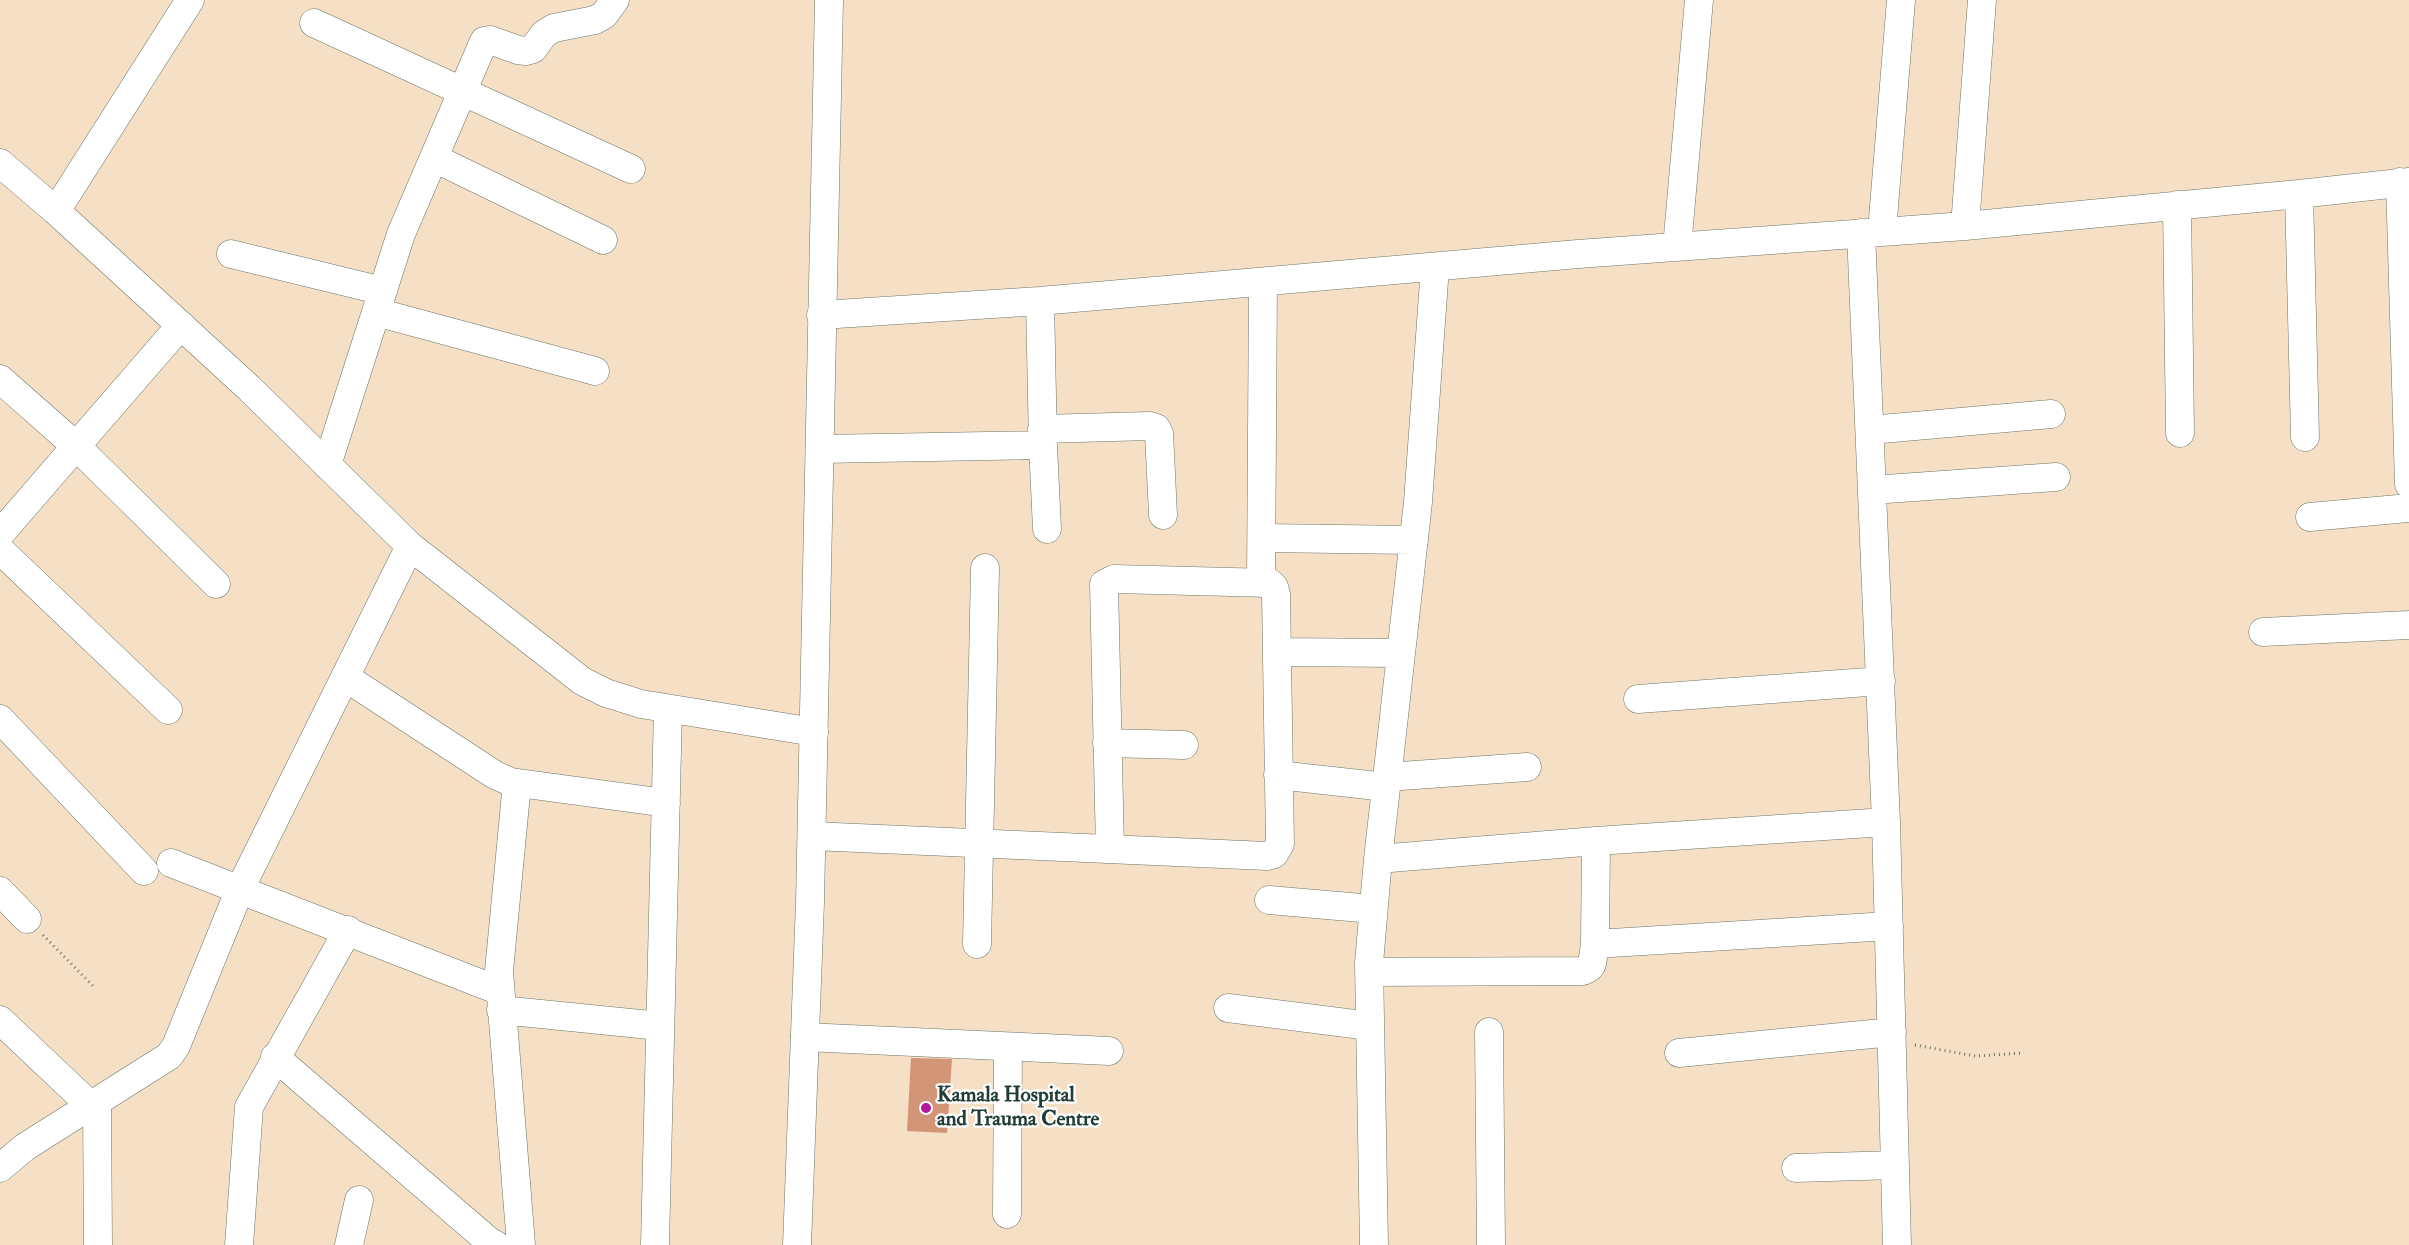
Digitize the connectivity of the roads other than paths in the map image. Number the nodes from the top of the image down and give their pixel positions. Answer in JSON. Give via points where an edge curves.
{"nodes":[{"id":1,"x":190,"y":0,"type":"edge"},
{"id":2,"x":615,"y":0,"type":"edge"},
{"id":3,"x":829,"y":0,"type":"edge"},
{"id":4,"x":1699,"y":0,"type":"edge"},
{"id":5,"x":1901,"y":0,"type":"edge"},
{"id":6,"x":1982,"y":0,"type":"edge"},
{"id":7,"x":314,"y":23,"type":"dead end"},
{"id":8,"x":463,"y":92,"type":"junction"},
{"id":9,"x":434,"y":158,"type":"junction"},
{"id":10,"x":0,"y":163,"type":"edge"},
{"id":11,"x":631,"y":169,"type":"dead end"},
{"id":12,"x":2404,"y":182,"type":"edge"},
{"id":13,"x":2300,"y":194,"type":"junction"},
{"id":14,"x":2177,"y":205,"type":"junction"},
{"id":15,"x":56,"y":211,"type":"junction"},
{"id":16,"x":1965,"y":226,"type":"junction"},
{"id":17,"x":1872,"y":232,"type":"junction"},
{"id":18,"x":603,"y":240,"type":"dead end"},
{"id":19,"x":1677,"y":247,"type":"junction"},
{"id":20,"x":231,"y":254,"type":"dead end"},
{"id":21,"x":1435,"y":267,"type":"junction"},
{"id":22,"x":1263,"y":282,"type":"junction"},
{"id":23,"x":380,"y":302,"type":"junction"},
{"id":24,"x":1040,"y":302,"type":"junction"},
{"id":25,"x":822,"y":315,"type":"junction"},
{"id":26,"x":181,"y":325,"type":"junction"},
{"id":27,"x":595,"y":371,"type":"dead end"},
{"id":28,"x":0,"y":379,"type":"edge"},
{"id":29,"x":2051,"y":414,"type":"dead end"},
{"id":30,"x":1870,"y":430,"type":"junction"},
{"id":31,"x":2180,"y":432,"type":"dead end"},
{"id":32,"x":1042,"y":437,"type":"junction"},
{"id":33,"x":2305,"y":437,"type":"dead end"},
{"id":34,"x":76,"y":446,"type":"junction"},
{"id":35,"x":821,"y":449,"type":"junction"},
{"id":36,"x":327,"y":465,"type":"junction"},
{"id":37,"x":2056,"y":477,"type":"dead end"},
{"id":38,"x":2409,"y":484,"type":"edge"},
{"id":39,"x":1872,"y":490,"type":"junction"},
{"id":40,"x":2409,"y":508,"type":"edge"},
{"id":41,"x":1163,"y":515,"type":"dead end"},
{"id":42,"x":2310,"y":517,"type":"dead end"},
{"id":43,"x":1047,"y":529,"type":"dead end"},
{"id":44,"x":0,"y":534,"type":"edge"},
{"id":45,"x":1262,"y":538,"type":"junction"},
{"id":46,"x":1414,"y":540,"type":"junction"},
{"id":47,"x":410,"y":546,"type":"junction"},
{"id":48,"x":0,"y":550,"type":"edge"},
{"id":49,"x":986,"y":568,"type":"dead end"},
{"id":50,"x":1261,"y":582,"type":"junction"},
{"id":51,"x":216,"y":584,"type":"dead end"},
{"id":52,"x":2409,"y":625,"type":"edge"},
{"id":53,"x":2263,"y":632,"type":"dead end"},
{"id":54,"x":1277,"y":652,"type":"junction"},
{"id":55,"x":1401,"y":653,"type":"junction"},
{"id":56,"x":345,"y":677,"type":"junction"},
{"id":57,"x":1880,"y":681,"type":"junction"},
{"id":58,"x":1638,"y":699,"type":"dead end"},
{"id":59,"x":168,"y":710,"type":"dead end"},
{"id":60,"x":668,"y":710,"type":"junction"},
{"id":61,"x":0,"y":719,"type":"edge"},
{"id":62,"x":814,"y":732,"type":"junction"},
{"id":63,"x":1107,"y":743,"type":"junction"},
{"id":64,"x":1184,"y":745,"type":"dead end"},
{"id":65,"x":1527,"y":767,"type":"dead end"},
{"id":66,"x":1278,"y":775,"type":"junction"},
{"id":67,"x":1386,"y":782,"type":"junction"},
{"id":68,"x":518,"y":783,"type":"junction"},
{"id":69,"x":666,"y":803,"type":"junction"},
{"id":70,"x":1886,"y":822,"type":"junction"},
{"id":71,"x":812,"y":836,"type":"junction"},
{"id":72,"x":1596,"y":841,"type":"junction"},
{"id":73,"x":979,"y":843,"type":"junction"},
{"id":74,"x":1110,"y":849,"type":"junction"},
{"id":75,"x":1378,"y":859,"type":"junction"},
{"id":76,"x":171,"y":863,"type":"dead end"},
{"id":77,"x":144,"y":871,"type":"dead end"},
{"id":78,"x":240,"y":889,"type":"junction"},
{"id":79,"x":0,"y":891,"type":"edge"},
{"id":80,"x":1269,"y":900,"type":"dead end"},
{"id":81,"x":1373,"y":908,"type":"junction"},
{"id":82,"x":27,"y":919,"type":"road end"},
{"id":83,"x":1889,"y":926,"type":"junction"},
{"id":84,"x":348,"y":930,"type":"junction"},
{"id":85,"x":978,"y":944,"type":"dead end"},
{"id":86,"x":1595,"y":944,"type":"junction"},
{"id":87,"x":1369,"y":972,"type":"junction"},
{"id":88,"x":500,"y":1000,"type":"junction"},
{"id":89,"x":1228,"y":1008,"type":"dead end"},
{"id":90,"x":0,"y":1020,"type":"edge"},
{"id":91,"x":660,"y":1026,"type":"junction"},
{"id":92,"x":1370,"y":1026,"type":"junction"},
{"id":93,"x":1489,"y":1032,"type":"dead end"},
{"id":94,"x":1892,"y":1036,"type":"junction"},
{"id":95,"x":805,"y":1037,"type":"junction"},
{"id":96,"x":1008,"y":1047,"type":"junction"},
{"id":97,"x":1109,"y":1052,"type":"dead end"},
{"id":98,"x":1679,"y":1053,"type":"dead end"},
{"id":99,"x":275,"y":1057,"type":"junction"},
{"id":100,"x":94,"y":1104,"type":"junction"},
{"id":101,"x":1895,"y":1165,"type":"junction"},
{"id":102,"x":0,"y":1168,"type":"edge"},
{"id":103,"x":1796,"y":1168,"type":"dead end"},
{"id":104,"x":359,"y":1200,"type":"dead end"},
{"id":105,"x":1007,"y":1214,"type":"dead end"},
{"id":106,"x":492,"y":1244,"type":"edge"},
{"id":107,"x":98,"y":1245,"type":"edge"},
{"id":108,"x":239,"y":1245,"type":"edge"},
{"id":109,"x":349,"y":1245,"type":"edge"},
{"id":110,"x":521,"y":1245,"type":"edge"},
{"id":111,"x":655,"y":1245,"type":"edge"},
{"id":112,"x":797,"y":1245,"type":"edge"},
{"id":113,"x":1374,"y":1245,"type":"edge"},
{"id":114,"x":1490,"y":1245,"type":"edge"},
{"id":115,"x":1897,"y":1245,"type":"edge"}],
"edges":[{"from":1,"to":15,"type":"street"},
{"from":2,"to":8,"type":"street","via":[[604,15],[595,20],[554,28],[544,34],[533,49],[518,50],[490,40],[484,41]]},
{"from":3,"to":25,"type":"street"},
{"from":4,"to":19,"type":"street"},
{"from":5,"to":17,"type":"street"},
{"from":6,"to":16,"type":"street"},
{"from":7,"to":8,"type":"street"},
{"from":8,"to":9,"type":"street"},
{"from":8,"to":11,"type":"street"},
{"from":9,"to":18,"type":"street"},
{"from":9,"to":23,"type":"street","via":[[404,226]]},
{"from":10,"to":15,"type":"street"},
{"from":12,"to":13,"type":"street"},
{"from":12,"to":38,"type":"street"},
{"from":13,"to":14,"type":"street"},
{"from":13,"to":33,"type":"street"},
{"from":14,"to":16,"type":"street"},
{"from":14,"to":31,"type":"street"},
{"from":15,"to":26,"type":"street"},
{"from":16,"to":17,"type":"street"},
{"from":17,"to":19,"type":"street"},
{"from":17,"to":30,"type":"street"},
{"from":19,"to":21,"type":"street"},
{"from":20,"to":23,"type":"street"},
{"from":21,"to":22,"type":"street"},
{"from":21,"to":46,"type":"street"},
{"from":22,"to":24,"type":"street"},
{"from":22,"to":45,"type":"street"},
{"from":23,"to":27,"type":"street"},
{"from":23,"to":36,"type":"street"},
{"from":24,"to":25,"type":"street"},
{"from":24,"to":32,"type":"street"},
{"from":25,"to":35,"type":"street"},
{"from":26,"to":34,"type":"street"},
{"from":26,"to":36,"type":"street"},
{"from":28,"to":34,"type":"street"},
{"from":29,"to":30,"type":"street"},
{"from":30,"to":39,"type":"street"},
{"from":32,"to":35,"type":"street"},
{"from":32,"to":41,"type":"street","via":[[1156,428]]},
{"from":32,"to":43,"type":"street"},
{"from":34,"to":44,"type":"street"},
{"from":34,"to":51,"type":"street"},
{"from":35,"to":62,"type":"street"},
{"from":36,"to":47,"type":"street"},
{"from":37,"to":39,"type":"street"},
{"from":39,"to":57,"type":"street"},
{"from":40,"to":42,"type":"street"},
{"from":45,"to":46,"type":"street"},
{"from":45,"to":50,"type":"street"},
{"from":46,"to":55,"type":"street"},
{"from":47,"to":56,"type":"street"},
{"from":47,"to":60,"type":"street","via":[[582,681],[606,693]]},
{"from":48,"to":59,"type":"street"},
{"from":49,"to":73,"type":"street"},
{"from":50,"to":54,"type":"street","via":[[1274,587],[1276,594]]},
{"from":50,"to":63,"type":"street","via":[[1114,579],[1104,584]]},
{"from":52,"to":53,"type":"street"},
{"from":54,"to":55,"type":"street"},
{"from":54,"to":66,"type":"street"},
{"from":55,"to":67,"type":"street"},
{"from":56,"to":68,"type":"street","via":[[495,775]]},
{"from":56,"to":78,"type":"street"},
{"from":57,"to":58,"type":"street"},
{"from":57,"to":70,"type":"street"},
{"from":60,"to":62,"type":"street"},
{"from":60,"to":69,"type":"street"},
{"from":61,"to":77,"type":"street"},
{"from":62,"to":71,"type":"street"},
{"from":63,"to":64,"type":"street"},
{"from":63,"to":74,"type":"street"},
{"from":65,"to":67,"type":"street"},
{"from":66,"to":67,"type":"street"},
{"from":66,"to":74,"type":"street","via":[[1280,844],[1274,854]]},
{"from":67,"to":75,"type":"street"},
{"from":68,"to":69,"type":"street"},
{"from":68,"to":88,"type":"street","via":[[499,971]]},
{"from":69,"to":91,"type":"street"},
{"from":70,"to":72,"type":"street"},
{"from":70,"to":83,"type":"street"},
{"from":71,"to":73,"type":"street"},
{"from":71,"to":95,"type":"street"},
{"from":72,"to":75,"type":"street"},
{"from":72,"to":86,"type":"street"},
{"from":73,"to":74,"type":"street"},
{"from":73,"to":85,"type":"street"},
{"from":75,"to":81,"type":"street"},
{"from":76,"to":78,"type":"street"},
{"from":78,"to":84,"type":"street"},
{"from":78,"to":100,"type":"street","via":[[176,1046],[169,1056]]},
{"from":79,"to":82,"type":"street"},
{"from":80,"to":81,"type":"street"},
{"from":81,"to":87,"type":"street"},
{"from":83,"to":86,"type":"street"},
{"from":83,"to":94,"type":"street"},
{"from":84,"to":88,"type":"street"},
{"from":84,"to":99,"type":"street"},
{"from":86,"to":87,"type":"street","via":[[1592,964],[1583,972]]},
{"from":87,"to":92,"type":"street"},
{"from":88,"to":91,"type":"street"},
{"from":88,"to":110,"type":"street"},
{"from":89,"to":92,"type":"street"},
{"from":90,"to":100,"type":"street"},
{"from":91,"to":111,"type":"street"},
{"from":92,"to":113,"type":"street"},
{"from":93,"to":114,"type":"street"},
{"from":94,"to":98,"type":"street"},
{"from":94,"to":101,"type":"street"},
{"from":95,"to":96,"type":"street"},
{"from":95,"to":112,"type":"street"},
{"from":96,"to":97,"type":"street"},
{"from":96,"to":105,"type":"street"},
{"from":99,"to":106,"type":"street"},
{"from":99,"to":108,"type":"street","via":[[249,1107]]},
{"from":100,"to":102,"type":"street","via":[[25,1147]]},
{"from":100,"to":107,"type":"street"},
{"from":101,"to":103,"type":"street"},
{"from":101,"to":115,"type":"street"},
{"from":104,"to":109,"type":"street"}]}
